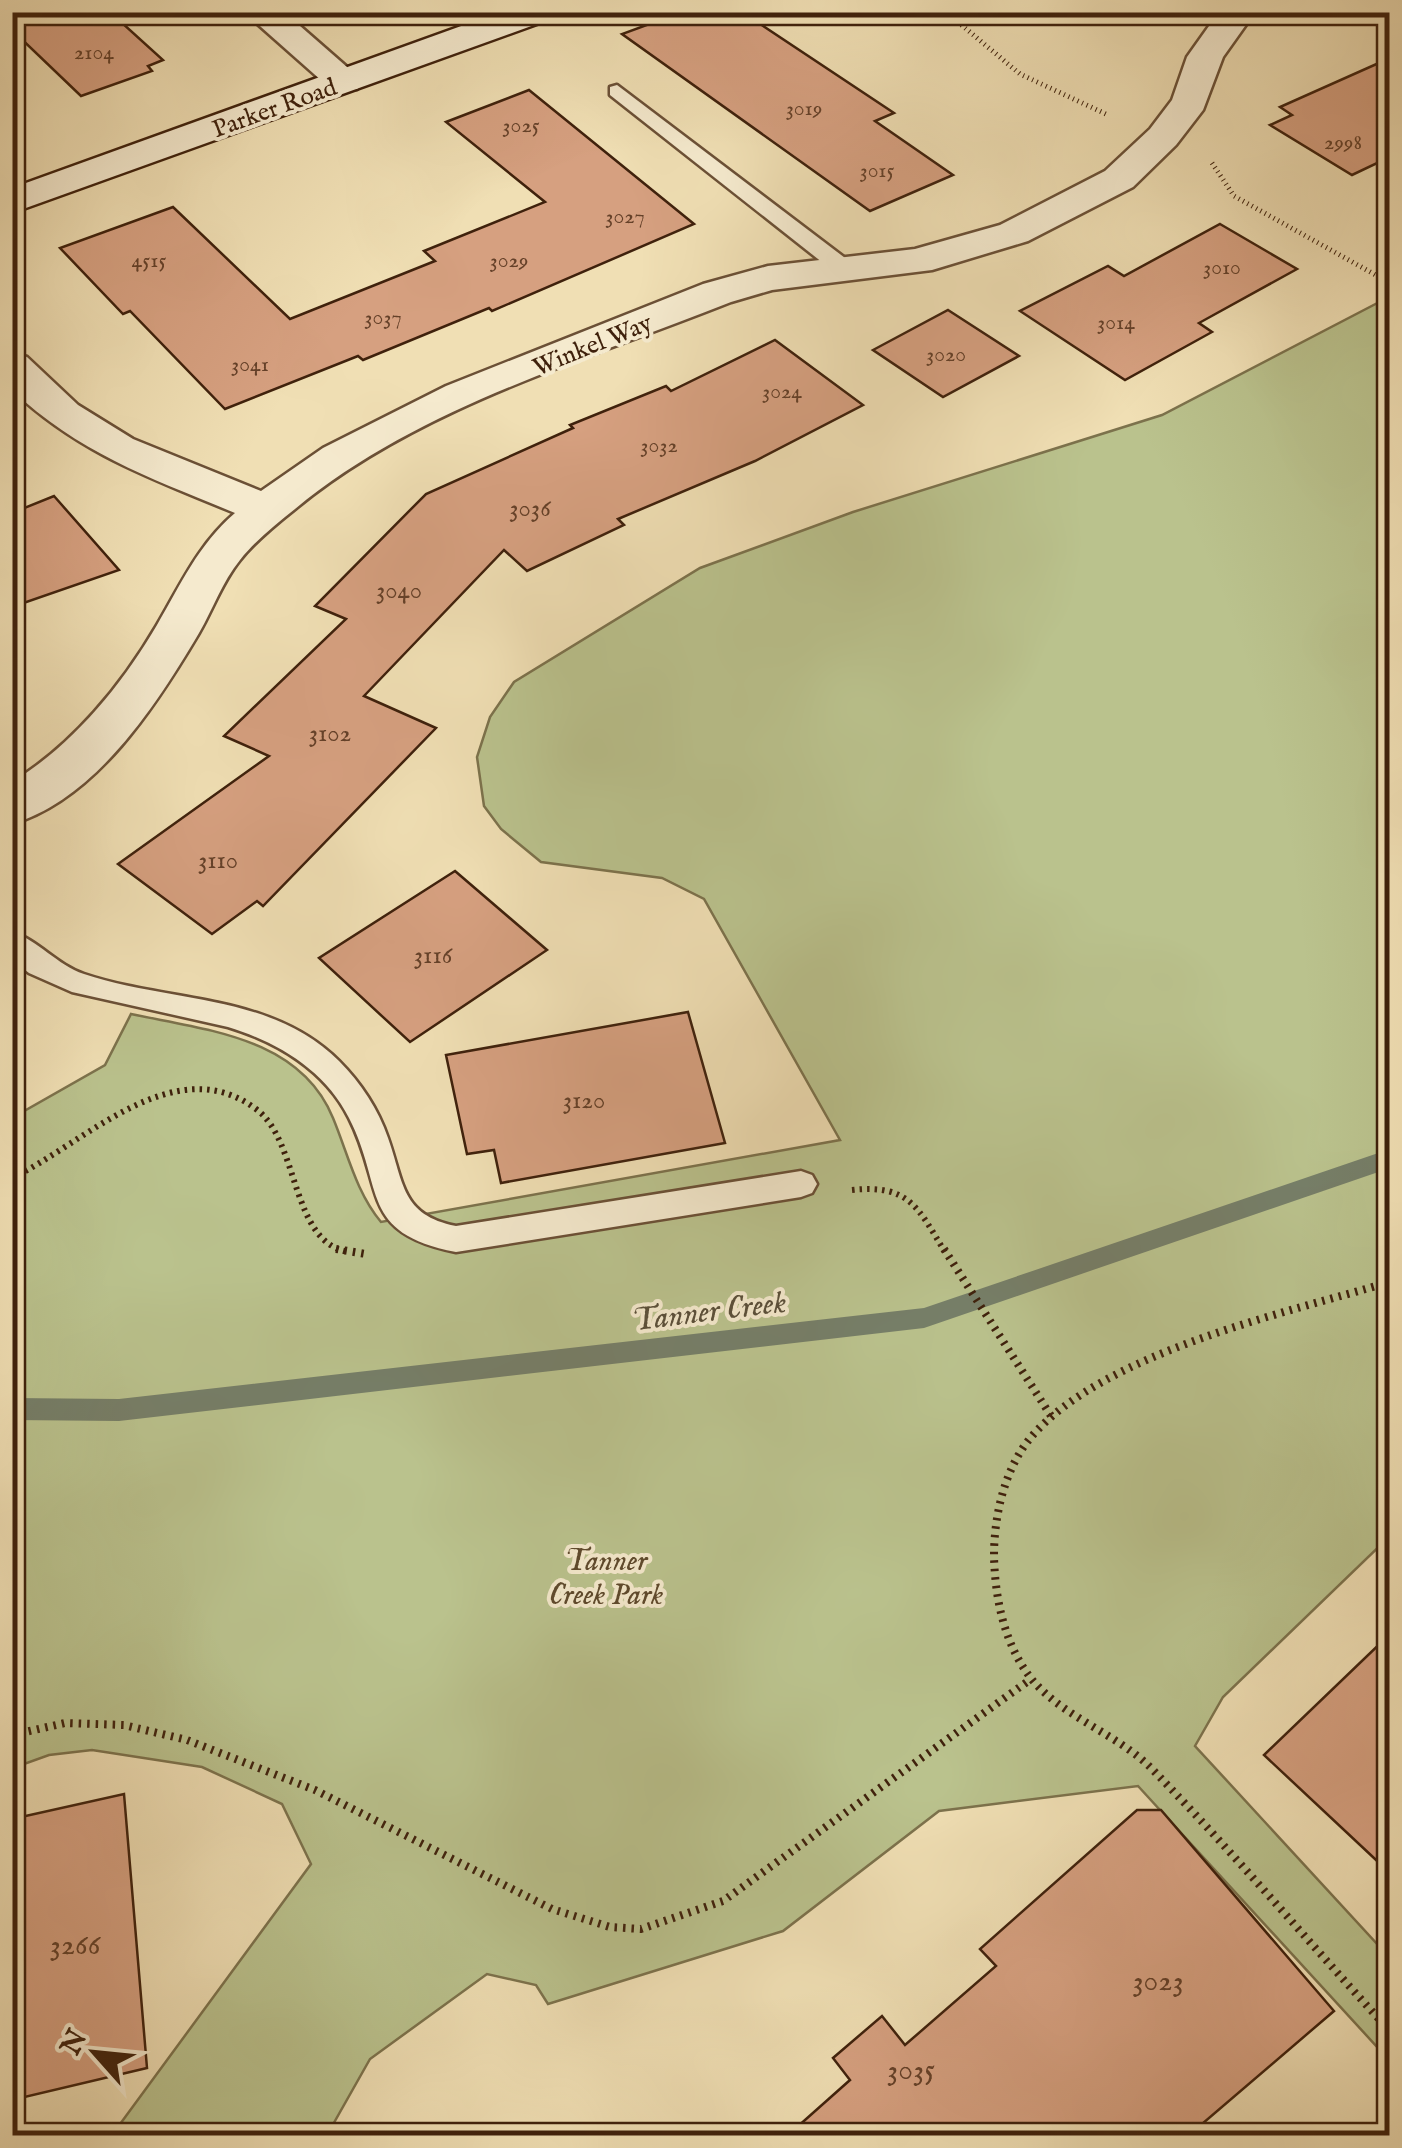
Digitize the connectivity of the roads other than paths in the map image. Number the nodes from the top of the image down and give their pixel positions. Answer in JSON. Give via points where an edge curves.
{"nodes":[{"id":1,"x":262,"y":12,"type":"edge"},
{"id":2,"x":535,"y":12,"type":"edge"},
{"id":3,"x":1237,"y":12,"type":"edge"},
{"id":4,"x":344,"y":81,"type":"junction"},
{"id":5,"x":617,"y":91,"type":"dead end"},
{"id":6,"x":12,"y":200,"type":"edge"},
{"id":7,"x":845,"y":269,"type":"junction"},
{"id":8,"x":12,"y":366,"type":"edge"},
{"id":9,"x":266,"y":509,"type":"junction"},
{"id":10,"x":12,"y":806,"type":"edge"},
{"id":11,"x":12,"y":943,"type":"edge"},
{"id":12,"x":801,"y":1184,"type":"road end"}],
"edges":[{"from":1,"to":4,"type":"street"},
{"from":2,"to":4,"type":"street","name":"Parker Road"},
{"from":3,"to":7,"type":"street","name":"Winkel Way","via":[[1205,57],[1190,102],[1118,179],[1014,232],[918,261]]},
{"from":4,"to":6,"type":"street","name":"Parker Road"},
{"from":5,"to":7,"type":"lane"},
{"from":7,"to":9,"type":"street","name":"Winkel Way","via":[[768,278],[716,293],[565,354],[361,441]]},
{"from":8,"to":9,"type":"street","via":[[63,414],[118,449]]},
{"from":9,"to":10,"type":"street","name":"Winkel Way","via":[[229,543],[114,720],[38,792]]},
{"from":11,"to":12,"type":"lane","via":[[29,962],[93,986],[242,1021],[296,1042],[329,1070],[364,1115],[392,1202],[421,1231],[456,1239]]}]}
